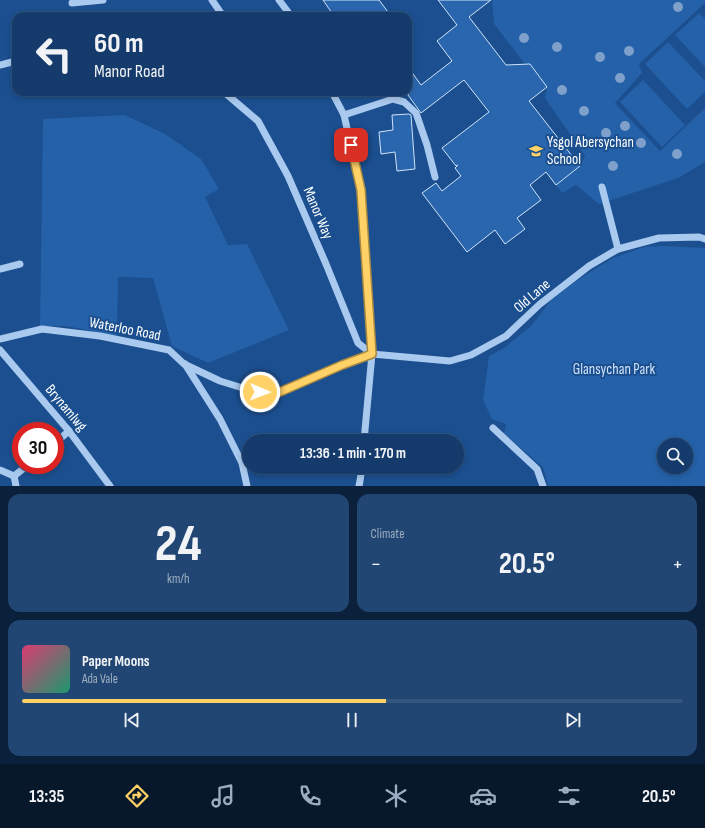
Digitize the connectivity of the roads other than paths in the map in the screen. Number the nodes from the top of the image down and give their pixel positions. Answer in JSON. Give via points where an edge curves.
{"nodes":[{"id":1,"x":103,"y":0,"type":"edge"},
{"id":2,"x":212,"y":0,"type":"edge"},
{"id":3,"x":279,"y":0,"type":"edge"},
{"id":4,"x":72,"y":3,"type":"dead end"},
{"id":5,"x":220,"y":12,"type":"edge"},
{"id":6,"x":288,"y":12,"type":"edge"},
{"id":7,"x":12,"y":62,"type":"edge"},
{"id":8,"x":0,"y":65,"type":"edge"},
{"id":9,"x":229,"y":96,"type":"edge"},
{"id":10,"x":334,"y":96,"type":"edge"},
{"id":11,"x":344,"y":115,"type":"junction"},
{"id":12,"x":435,"y":177,"type":"dead end"},
{"id":13,"x":602,"y":186,"type":"dead end"},
{"id":14,"x":705,"y":239,"type":"edge"},
{"id":15,"x":618,"y":248,"type":"junction"},
{"id":16,"x":20,"y":264,"type":"dead end"},
{"id":17,"x":0,"y":269,"type":"edge"},
{"id":18,"x":0,"y":340,"type":"edge"},
{"id":19,"x":0,"y":350,"type":"edge"},
{"id":20,"x":372,"y":354,"type":"junction"},
{"id":21,"x":184,"y":364,"type":"junction"},
{"id":22,"x":492,"y":428,"type":"dead end"},
{"id":23,"x":69,"y":431,"type":"junction"},
{"id":24,"x":365,"y":434,"type":"edge"},
{"id":25,"x":64,"y":435,"type":"edge"},
{"id":26,"x":0,"y":470,"type":"edge"},
{"id":27,"x":17,"y":474,"type":"edge"},
{"id":28,"x":361,"y":474,"type":"edge"},
{"id":29,"x":14,"y":476,"type":"junction"},
{"id":30,"x":16,"y":486,"type":"edge"},
{"id":31,"x":110,"y":486,"type":"edge"},
{"id":32,"x":247,"y":486,"type":"edge"},
{"id":33,"x":359,"y":486,"type":"edge"},
{"id":34,"x":543,"y":486,"type":"edge"}],
"edges":[{"from":1,"to":4,"type":"street"},
{"from":2,"to":5,"type":"street"},
{"from":3,"to":6,"type":"street"},
{"from":7,"to":8,"type":"street"},
{"from":9,"to":20,"type":"street","name":"Manor Way","via":[[258,121],[288,176],[358,343]]},
{"from":10,"to":11,"type":"street"},
{"from":11,"to":12,"type":"street","via":[[393,99],[404,102],[416,113]]},
{"from":11,"to":20,"type":"street","via":[[361,190]]},
{"from":13,"to":15,"type":"street"},
{"from":14,"to":15,"type":"street","name":"Old Lane","via":[[659,238]]},
{"from":15,"to":20,"type":"street","name":"Old Lane","via":[[589,266],[546,299],[506,336],[471,355],[450,361]]},
{"from":16,"to":17,"type":"street"},
{"from":18,"to":21,"type":"street","name":"Waterloo Road","via":[[42,330],[100,336],[169,350]]},
{"from":19,"to":23,"type":"street","name":"Brynamlwg"},
{"from":20,"to":21,"type":"street","name":"Waterloo Road","via":[[273,395],[220,381]]},
{"from":20,"to":24,"type":"street"},
{"from":21,"to":32,"type":"street","via":[[220,419],[242,463]]},
{"from":22,"to":34,"type":"street","via":[[537,469]]},
{"from":23,"to":25,"type":"street"},
{"from":23,"to":31,"type":"street","name":"Brynamlwg"},
{"from":26,"to":29,"type":"street"},
{"from":27,"to":29,"type":"street"},
{"from":28,"to":33,"type":"street"},
{"from":29,"to":30,"type":"street"}]}
